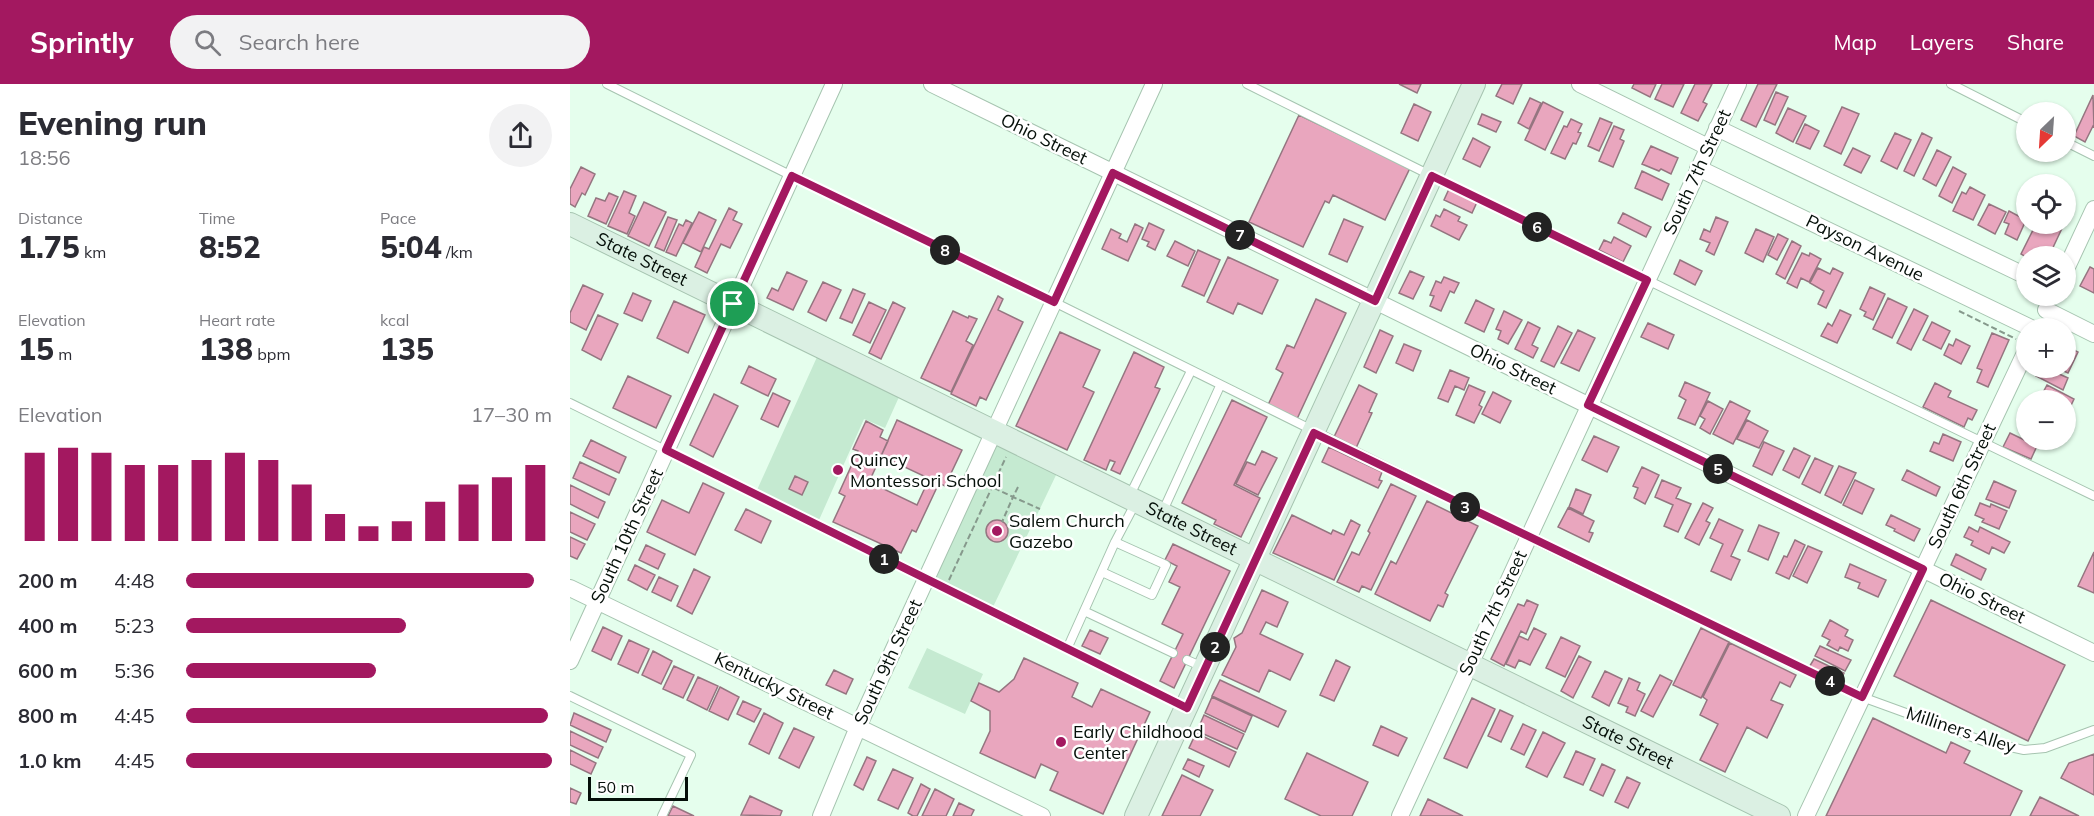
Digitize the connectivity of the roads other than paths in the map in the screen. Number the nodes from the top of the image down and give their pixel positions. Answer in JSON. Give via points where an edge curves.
{"nodes":[{"id":1,"x":607,"y":84,"type":"edge"},
{"id":2,"x":834,"y":84,"type":"edge"},
{"id":3,"x":932,"y":84,"type":"edge"},
{"id":4,"x":1154,"y":84,"type":"edge"},
{"id":5,"x":1247,"y":84,"type":"edge"},
{"id":6,"x":1474,"y":84,"type":"edge"},
{"id":7,"x":1580,"y":84,"type":"edge"},
{"id":8,"x":1737,"y":84,"type":"edge"},
{"id":9,"x":1951,"y":84,"type":"edge"},
{"id":10,"x":2016,"y":117,"type":"edge"},
{"id":11,"x":1717,"y":128,"type":"junction"},
{"id":12,"x":1708,"y":147,"type":"junction"},
{"id":13,"x":2076,"y":147,"type":"edge"},
{"id":14,"x":2094,"y":156,"type":"edge"},
{"id":15,"x":1698,"y":168,"type":"junction"},
{"id":16,"x":1113,"y":173,"type":"junction"},
{"id":17,"x":792,"y":176,"type":"junction"},
{"id":18,"x":1432,"y":176,"type":"junction"},
{"id":19,"x":2094,"y":209,"type":"edge"},
{"id":20,"x":570,"y":224,"type":"edge"},
{"id":21,"x":2076,"y":248,"type":"edge"},
{"id":22,"x":2016,"y":271,"type":"edge"},
{"id":23,"x":1647,"y":280,"type":"junction"},
{"id":24,"x":1375,"y":301,"type":"junction"},
{"id":25,"x":1054,"y":302,"type":"junction"},
{"id":26,"x":733,"y":304,"type":"junction"},
{"id":27,"x":2053,"y":306,"type":"edge"},
{"id":28,"x":2016,"y":321,"type":"edge"},
{"id":29,"x":2094,"y":334,"type":"edge"},
{"id":30,"x":1191,"y":371,"type":"junction"},
{"id":31,"x":2016,"y":372,"type":"edge"},
{"id":32,"x":1220,"y":386,"type":"junction"},
{"id":33,"x":570,"y":403,"type":"edge"},
{"id":34,"x":1588,"y":405,"type":"junction"},
{"id":35,"x":1314,"y":433,"type":"junction"},
{"id":36,"x":1004,"y":436,"type":"junction"},
{"id":37,"x":1983,"y":443,"type":"junction"},
{"id":38,"x":666,"y":450,"type":"junction"},
{"id":39,"x":2094,"y":496,"type":"edge"},
{"id":40,"x":1132,"y":499,"type":"junction"},
{"id":41,"x":1162,"y":514,"type":"junction"},
{"id":42,"x":1528,"y":537,"type":"junction"},
{"id":43,"x":1115,"y":542,"type":"junction"},
{"id":44,"x":1256,"y":560,"type":"junction"},
{"id":45,"x":1923,"y":569,"type":"junction"},
{"id":46,"x":1102,"y":572,"type":"junction"},
{"id":47,"x":926,"y":580,"type":"junction"},
{"id":48,"x":570,"y":588,"type":"edge"},
{"id":49,"x":597,"y":601,"type":"junction"},
{"id":50,"x":1084,"y":611,"type":"junction"},
{"id":51,"x":1067,"y":650,"type":"junction"},
{"id":52,"x":1173,"y":653,"type":"dead end"},
{"id":53,"x":2094,"y":653,"type":"edge"},
{"id":54,"x":570,"y":661,"type":"edge"},
{"id":55,"x":1470,"y":664,"type":"junction"},
{"id":56,"x":570,"y":696,"type":"edge"},
{"id":57,"x":1862,"y":697,"type":"junction"},
{"id":58,"x":1187,"y":708,"type":"junction"},
{"id":59,"x":858,"y":727,"type":"junction"},
{"id":60,"x":2094,"y":730,"type":"edge"},
{"id":61,"x":1019,"y":811,"type":"edge"},
{"id":62,"x":662,"y":816,"type":"edge"},
{"id":63,"x":821,"y":816,"type":"edge"},
{"id":64,"x":1042,"y":816,"type":"edge"},
{"id":65,"x":1136,"y":816,"type":"edge"},
{"id":66,"x":1400,"y":816,"type":"edge"},
{"id":67,"x":1779,"y":816,"type":"edge"},
{"id":68,"x":1806,"y":816,"type":"edge"}],
"edges":[{"from":1,"to":17,"type":"lane","name":"Milliners Alley"},
{"from":2,"to":17,"type":"street","name":"South 10th Street"},
{"from":3,"to":16,"type":"street","name":"Ohio Street"},
{"from":4,"to":16,"type":"street","name":"South 9th Street"},
{"from":5,"to":18,"type":"lane"},
{"from":6,"to":18,"type":"street"},
{"from":7,"to":12,"type":"street"},
{"from":8,"to":11,"type":"street","name":"South 7th Street"},
{"from":9,"to":10,"type":"lane"},
{"from":11,"to":12,"type":"street","name":"South 7th Street"},
{"from":11,"to":22,"type":"street"},
{"from":12,"to":15,"type":"street","name":"South 7th Street"},
{"from":13,"to":14,"type":"lane"},
{"from":15,"to":23,"type":"street","name":"South 7th Street"},
{"from":15,"to":28,"type":"street","name":"Payson Avenue"},
{"from":16,"to":24,"type":"street","name":"Ohio Street"},
{"from":16,"to":25,"type":"street","name":"South 9th Street"},
{"from":17,"to":25,"type":"lane","name":"Milliners Alley"},
{"from":17,"to":26,"type":"street","name":"South 10th Street"},
{"from":18,"to":23,"type":"lane"},
{"from":18,"to":24,"type":"street"},
{"from":19,"to":21,"type":"street"},
{"from":20,"to":26,"type":"street","name":"State Street"},
{"from":23,"to":34,"type":"street","name":"South 7th Street"},
{"from":23,"to":37,"type":"lane"},
{"from":24,"to":34,"type":"street","name":"Ohio Street"},
{"from":24,"to":35,"type":"street"},
{"from":25,"to":30,"type":"lane","name":"Milliners Alley"},
{"from":25,"to":36,"type":"street","name":"South 9th Street"},
{"from":26,"to":36,"type":"street","name":"State Street"},
{"from":26,"to":38,"type":"street","name":"South 10th Street"},
{"from":27,"to":29,"type":"street"},
{"from":30,"to":32,"type":"lane","name":"Milliners Alley"},
{"from":30,"to":40,"type":"lane"},
{"from":31,"to":37,"type":"street","name":"South 6th Street"},
{"from":32,"to":35,"type":"lane","name":"Milliners Alley"},
{"from":32,"to":41,"type":"lane"},
{"from":33,"to":38,"type":"lane"},
{"from":34,"to":42,"type":"street","name":"South 7th Street"},
{"from":34,"to":45,"type":"street","name":"Ohio Street"},
{"from":35,"to":42,"type":"lane","name":"Milliners Alley"},
{"from":35,"to":44,"type":"street"},
{"from":36,"to":40,"type":"street","name":"State Street"},
{"from":36,"to":47,"type":"street","name":"South 9th Street","via":[[973,478]]},
{"from":37,"to":39,"type":"lane"},
{"from":37,"to":45,"type":"street","name":"South 6th Street"},
{"from":38,"to":47,"type":"lane"},
{"from":38,"to":49,"type":"street","name":"South 10th Street"},
{"from":40,"to":41,"type":"street","name":"State Street"},
{"from":40,"to":43,"type":"lane"},
{"from":41,"to":44,"type":"street","name":"State Street"},
{"from":42,"to":55,"type":"street","name":"South 7th Street"},
{"from":42,"to":57,"type":"lane","name":"Milliners Alley"},
{"from":43,"to":46,"type":"lane"},
{"from":43,"to":46,"type":"lane","via":[[1166,565],[1152,595]]},
{"from":44,"to":55,"type":"street","name":"State Street"},
{"from":44,"to":58,"type":"street","via":[[1196,664]]},
{"from":45,"to":53,"type":"street","name":"Ohio Street"},
{"from":45,"to":57,"type":"street","name":"South 6th Street"},
{"from":46,"to":50,"type":"lane"},
{"from":47,"to":51,"type":"lane"},
{"from":47,"to":59,"type":"street","name":"South 9th Street"},
{"from":48,"to":49,"type":"street","name":"Kentucky Street"},
{"from":49,"to":54,"type":"street","name":"South 10th Street"},
{"from":49,"to":59,"type":"street","name":"Kentucky Street"},
{"from":50,"to":51,"type":"lane"},
{"from":50,"to":52,"type":"lane"},
{"from":51,"to":58,"type":"lane"},
{"from":55,"to":66,"type":"street","name":"South 7th Street"},
{"from":55,"to":67,"type":"street","name":"State Street"},
{"from":56,"to":62,"type":"lane","via":[[691,755]]},
{"from":57,"to":60,"type":"lane","name":"Milliners Alley","via":[[1983,741],[2024,750],[2045,748]]},
{"from":57,"to":68,"type":"street","name":"South 6th Street"},
{"from":58,"to":65,"type":"street"},
{"from":59,"to":61,"type":"street","name":"Kentucky Street"},
{"from":59,"to":63,"type":"street","name":"South 9th Street"},
{"from":61,"to":64,"type":"street","name":"Kentucky Street"}]}
